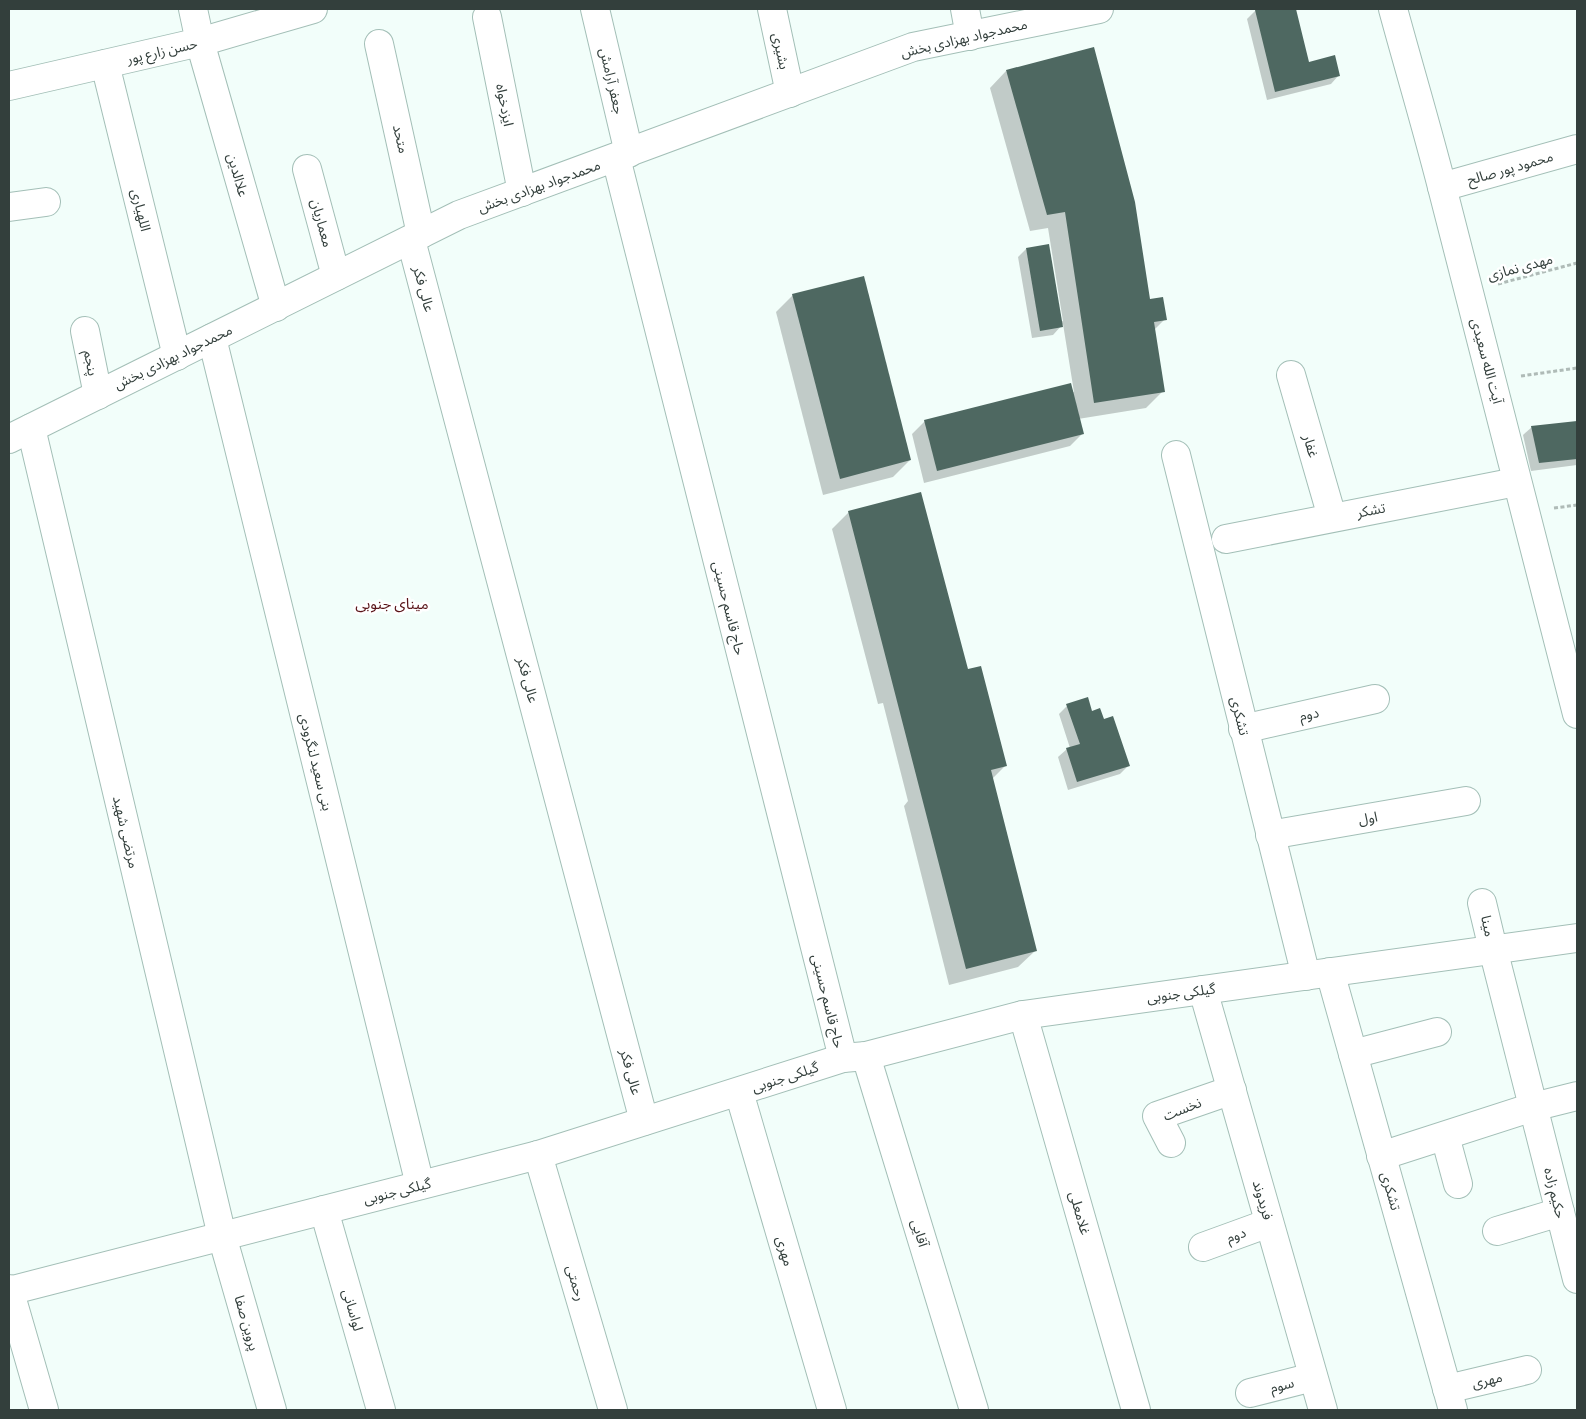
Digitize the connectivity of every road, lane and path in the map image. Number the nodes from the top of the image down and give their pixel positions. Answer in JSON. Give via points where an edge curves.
{"nodes":[{"id":1,"x":193,"y":9,"type":"edge"},
{"id":2,"x":313,"y":9,"type":"edge"},
{"id":3,"x":595,"y":9,"type":"edge"},
{"id":4,"x":772,"y":9,"type":"edge"},
{"id":5,"x":965,"y":9,"type":"edge"},
{"id":6,"x":1099,"y":9,"type":"edge"},
{"id":7,"x":1393,"y":9,"type":"edge"},
{"id":8,"x":487,"y":17,"type":"dead end"},
{"id":9,"x":970,"y":36,"type":"junction"},
{"id":10,"x":200,"y":42,"type":"junction"},
{"id":11,"x":379,"y":44,"type":"dead end"},
{"id":12,"x":105,"y":64,"type":"junction"},
{"id":13,"x":9,"y":86,"type":"edge"},
{"id":14,"x":790,"y":93,"type":"junction"},
{"id":15,"x":1577,"y":149,"type":"edge"},
{"id":16,"x":622,"y":156,"type":"junction"},
{"id":17,"x":307,"y":169,"type":"dead end"},
{"id":18,"x":1442,"y":187,"type":"junction"},
{"id":19,"x":522,"y":192,"type":"junction"},
{"id":20,"x":46,"y":202,"type":"dead end"},
{"id":21,"x":9,"y":207,"type":"edge"},
{"id":22,"x":416,"y":237,"type":"junction"},
{"id":23,"x":1577,"y":263,"type":"edge"},
{"id":24,"x":336,"y":276,"type":"junction"},
{"id":25,"x":1468,"y":292,"type":"junction"},
{"id":26,"x":276,"y":307,"type":"junction"},
{"id":27,"x":85,"y":331,"type":"dead end"},
{"id":28,"x":212,"y":338,"type":"junction"},
{"id":29,"x":177,"y":356,"type":"junction"},
{"id":30,"x":1577,"y":368,"type":"edge"},
{"id":31,"x":1291,"y":375,"type":"dead end"},
{"id":32,"x":1492,"y":381,"type":"junction"},
{"id":33,"x":98,"y":395,"type":"junction"},
{"id":34,"x":20,"y":433,"type":"edge"},
{"id":35,"x":1176,"y":455,"type":"dead end"},
{"id":36,"x":1516,"y":482,"type":"junction"},
{"id":37,"x":1332,"y":517,"type":"junction"},
{"id":38,"x":1226,"y":539,"type":"dead end"},
{"id":39,"x":1375,"y":700,"type":"dead end"},
{"id":40,"x":1577,"y":714,"type":"edge"},
{"id":41,"x":1243,"y":729,"type":"junction"},
{"id":42,"x":1466,"y":801,"type":"dead end"},
{"id":43,"x":1270,"y":835,"type":"junction"},
{"id":44,"x":1482,"y":903,"type":"dead end"},
{"id":45,"x":1577,"y":938,"type":"edge"},
{"id":46,"x":1493,"y":950,"type":"junction"},
{"id":47,"x":1318,"y":974,"type":"junction"},
{"id":48,"x":1203,"y":990,"type":"junction"},
{"id":49,"x":1023,"y":1016,"type":"junction"},
{"id":50,"x":1437,"y":1032,"type":"dead end"},
{"id":51,"x":1353,"y":1054,"type":"junction"},
{"id":52,"x":854,"y":1057,"type":"junction"},
{"id":53,"x":1232,"y":1090,"type":"junction"},
{"id":54,"x":739,"y":1092,"type":"junction"},
{"id":55,"x":1577,"y":1096,"type":"edge"},
{"id":56,"x":1533,"y":1108,"type":"junction"},
{"id":57,"x":644,"y":1121,"type":"junction"},
{"id":58,"x":1445,"y":1136,"type":"junction"},
{"id":59,"x":1171,"y":1143,"type":"dead end"},
{"id":60,"x":538,"y":1155,"type":"junction"},
{"id":61,"x":1381,"y":1156,"type":"junction"},
{"id":62,"x":1458,"y":1184,"type":"dead end"},
{"id":63,"x":420,"y":1185,"type":"junction"},
{"id":64,"x":324,"y":1210,"type":"junction"},
{"id":65,"x":1560,"y":1212,"type":"junction"},
{"id":66,"x":1270,"y":1223,"type":"junction"},
{"id":67,"x":1496,"y":1231,"type":"dead end"},
{"id":68,"x":222,"y":1236,"type":"junction"},
{"id":69,"x":1203,"y":1248,"type":"dead end"},
{"id":70,"x":1577,"y":1279,"type":"edge"},
{"id":71,"x":9,"y":1290,"type":"edge"},
{"id":72,"x":1527,"y":1370,"type":"dead end"},
{"id":73,"x":1313,"y":1377,"type":"junction"},
{"id":74,"x":1250,"y":1393,"type":"dead end"},
{"id":75,"x":1450,"y":1400,"type":"edge"},
{"id":76,"x":44,"y":1410,"type":"edge"},
{"id":77,"x":272,"y":1410,"type":"edge"},
{"id":78,"x":381,"y":1410,"type":"edge"},
{"id":79,"x":613,"y":1410,"type":"edge"},
{"id":80,"x":832,"y":1410,"type":"edge"},
{"id":81,"x":974,"y":1410,"type":"edge"},
{"id":82,"x":1136,"y":1410,"type":"edge"},
{"id":83,"x":1322,"y":1410,"type":"edge"}],
"edges":[{"from":1,"to":10,"type":"street","name":"علاالدین"},
{"from":2,"to":10,"type":"street","name":"حسن زارع پور"},
{"from":3,"to":16,"type":"street","name":"جعفر آرامش"},
{"from":4,"to":14,"type":"street","name":"بشیری"},
{"from":5,"to":9,"type":"street"},
{"from":6,"to":9,"type":"street","name":"محمدجواد بهزادی بخش"},
{"from":7,"to":18,"type":"street","name":"آیت الله سعیدی"},
{"from":8,"to":19,"type":"street","name":"ایزدخواه"},
{"from":9,"to":14,"type":"street","name":"محمدجواد بهزادی بخش","via":[[914,48]]},
{"from":10,"to":12,"type":"street","name":"حسن زارع پور"},
{"from":10,"to":26,"type":"street","name":"علاالدین"},
{"from":11,"to":22,"type":"street","name":"متحد"},
{"from":12,"to":13,"type":"street","name":"حسن زارع پور"},
{"from":12,"to":29,"type":"street","name":"اللهیاری"},
{"from":14,"to":16,"type":"street","name":"محمدجواد بهزادی بخش"},
{"from":15,"to":18,"type":"street","name":"محمود پور صالح"},
{"from":16,"to":19,"type":"street","name":"محمدجواد بهزادی بخش"},
{"from":16,"to":52,"type":"street","name":"حاج قاسم حسینی"},
{"from":17,"to":24,"type":"street","name":"معماریان"},
{"from":18,"to":25,"type":"street","name":"آیت الله سعیدی"},
{"from":19,"to":22,"type":"street","name":"محمدجواد بهزادی بخش","via":[[459,215]]},
{"from":20,"to":21,"type":"street"},
{"from":22,"to":24,"type":"street","name":"محمدجواد بهزادی بخش"},
{"from":22,"to":57,"type":"street","name":"عالی فکر"},
{"from":23,"to":25,"type":"path","name":"مهدی نمازی"},
{"from":24,"to":26,"type":"street","name":"محمدجواد بهزادی بخش"},
{"from":25,"to":32,"type":"street","name":"آیت الله سعیدی"},
{"from":26,"to":28,"type":"street","name":"محمدجواد بهزادی بخش"},
{"from":27,"to":33,"type":"street","name":"پنجم"},
{"from":28,"to":29,"type":"street","name":"محمدجواد بهزادی بخش"},
{"from":28,"to":63,"type":"street","name":"بنی سعید لنگرودی"},
{"from":29,"to":33,"type":"street","name":"محمدجواد بهزادی بخش"},
{"from":30,"to":32,"type":"path"},
{"from":31,"to":37,"type":"street","name":"غفار"},
{"from":32,"to":36,"type":"street","name":"آیت الله سعیدی"},
{"from":33,"to":34,"type":"street","name":"محمدجواد بهزادی بخش"},
{"from":34,"to":68,"type":"street","name":"مرتضی شهید"},
{"from":35,"to":41,"type":"street","name":"تشکری"},
{"from":36,"to":37,"type":"street","name":"تشکر"},
{"from":36,"to":40,"type":"street","name":"آیت الله سعیدی"},
{"from":37,"to":38,"type":"street","name":"تشکر"},
{"from":39,"to":41,"type":"street","name":"دوم"},
{"from":41,"to":43,"type":"street","name":"تشکری"},
{"from":42,"to":43,"type":"street","name":"اول"},
{"from":43,"to":47,"type":"street","name":"تشکری"},
{"from":44,"to":46,"type":"street","name":"مینا"},
{"from":45,"to":46,"type":"street","name":"گیلکی جنوبی"},
{"from":46,"to":47,"type":"street","name":"گیلکی جنوبی"},
{"from":46,"to":56,"type":"street","name":"حکیم زاده"},
{"from":47,"to":48,"type":"street","name":"گیلکی جنوبی"},
{"from":47,"to":51,"type":"street","name":"تشکری"},
{"from":48,"to":49,"type":"street","name":"گیلکی جنوبی"},
{"from":48,"to":53,"type":"street","name":"فریدوند"},
{"from":49,"to":52,"type":"street","name":"گیلکی جنوبی"},
{"from":49,"to":82,"type":"street","name":"غلامعلی"},
{"from":50,"to":51,"type":"street"},
{"from":51,"to":61,"type":"street","name":"تشکری"},
{"from":52,"to":54,"type":"street","name":"گیلکی جنوبی"},
{"from":52,"to":81,"type":"street","name":"آقایی"},
{"from":53,"to":59,"type":"street","name":"نخست","via":[[1157,1116]]},
{"from":53,"to":66,"type":"street","name":"فریدوند"},
{"from":54,"to":57,"type":"street","name":"گیلکی جنوبی"},
{"from":54,"to":80,"type":"street","name":"مهری"},
{"from":55,"to":56,"type":"street"},
{"from":56,"to":58,"type":"street"},
{"from":56,"to":65,"type":"street","name":"حکیم زاده"},
{"from":57,"to":60,"type":"street","name":"گیلکی جنوبی"},
{"from":58,"to":61,"type":"street"},
{"from":58,"to":62,"type":"street"},
{"from":60,"to":63,"type":"street","name":"گیلکی جنوبی"},
{"from":60,"to":79,"type":"street","name":"رحمتی"},
{"from":61,"to":75,"type":"street","name":"تشکری"},
{"from":63,"to":64,"type":"street","name":"گیلکی جنوبی"},
{"from":64,"to":68,"type":"street","name":"گیلکی جنوبی"},
{"from":64,"to":78,"type":"street","name":"لواسانی"},
{"from":65,"to":67,"type":"street"},
{"from":65,"to":70,"type":"street","name":"حکیم زاده"},
{"from":66,"to":69,"type":"street","name":"دوم"},
{"from":66,"to":73,"type":"street","name":"فریدوند"},
{"from":68,"to":71,"type":"street","name":"گیلکی جنوبی"},
{"from":68,"to":77,"type":"street","name":"پروین صفا"},
{"from":71,"to":76,"type":"street"},
{"from":72,"to":75,"type":"street","name":"مهری"},
{"from":73,"to":74,"type":"street","name":"سوم"},
{"from":73,"to":83,"type":"street","name":"فریدوند"}]}
